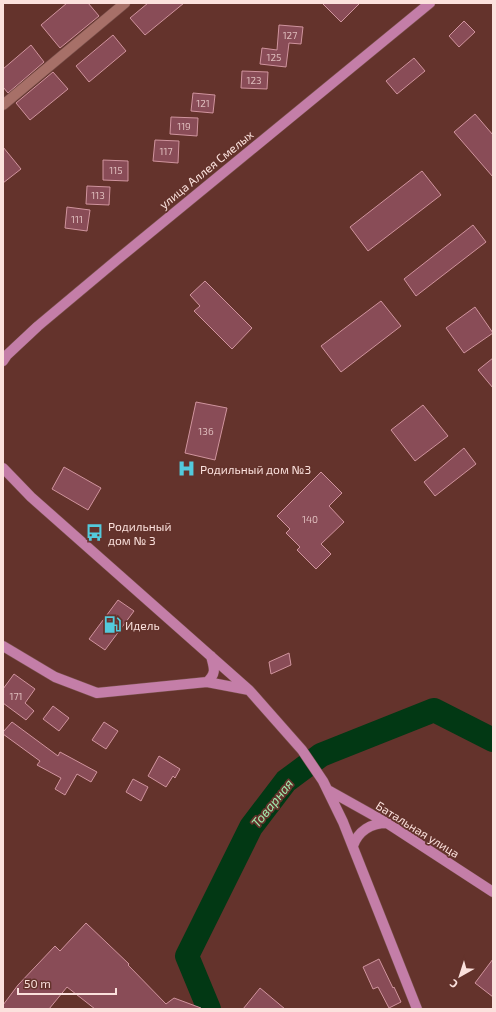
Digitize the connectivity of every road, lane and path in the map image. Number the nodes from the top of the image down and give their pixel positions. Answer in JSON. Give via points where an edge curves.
{"nodes":[{"id":1,"x":125,"y":3,"type":"edge"},
{"id":2,"x":430,"y":3,"type":"edge"},
{"id":3,"x":3,"y":105,"type":"edge"},
{"id":4,"x":3,"y":361,"type":"edge"},
{"id":5,"x":3,"y":468,"type":"edge"},
{"id":6,"x":3,"y":646,"type":"edge"},
{"id":7,"x":211,"y":656,"type":"junction"},
{"id":8,"x":207,"y":682,"type":"junction"},
{"id":9,"x":249,"y":690,"type":"junction"},
{"id":10,"x":326,"y":785,"type":"junction"},
{"id":11,"x":387,"y":823,"type":"junction"},
{"id":12,"x":353,"y":846,"type":"junction"},
{"id":13,"x":493,"y":892,"type":"edge"},
{"id":14,"x":417,"y":1009,"type":"edge"}],
"edges":[{"from":1,"to":3,"type":"street"},
{"from":2,"to":4,"type":"main road","name":"улица Аллея Смелых","via":[[38,326]]},
{"from":5,"to":7,"type":"main road","via":[[31,497]]},
{"from":6,"to":8,"type":"main road","via":[[55,677],[98,693]]},
{"from":7,"to":8,"type":"main road","via":[[215,669]]},
{"from":7,"to":9,"type":"main road"},
{"from":8,"to":9,"type":"main road"},
{"from":9,"to":10,"type":"main road","via":[[302,750]]},
{"from":10,"to":11,"type":"main road","name":"Батальная улица"},
{"from":10,"to":12,"type":"main road"},
{"from":11,"to":12,"type":"main road","via":[[371,826],[358,837]]},
{"from":11,"to":13,"type":"main road","name":"Батальная улица"},
{"from":12,"to":14,"type":"main road"}]}
